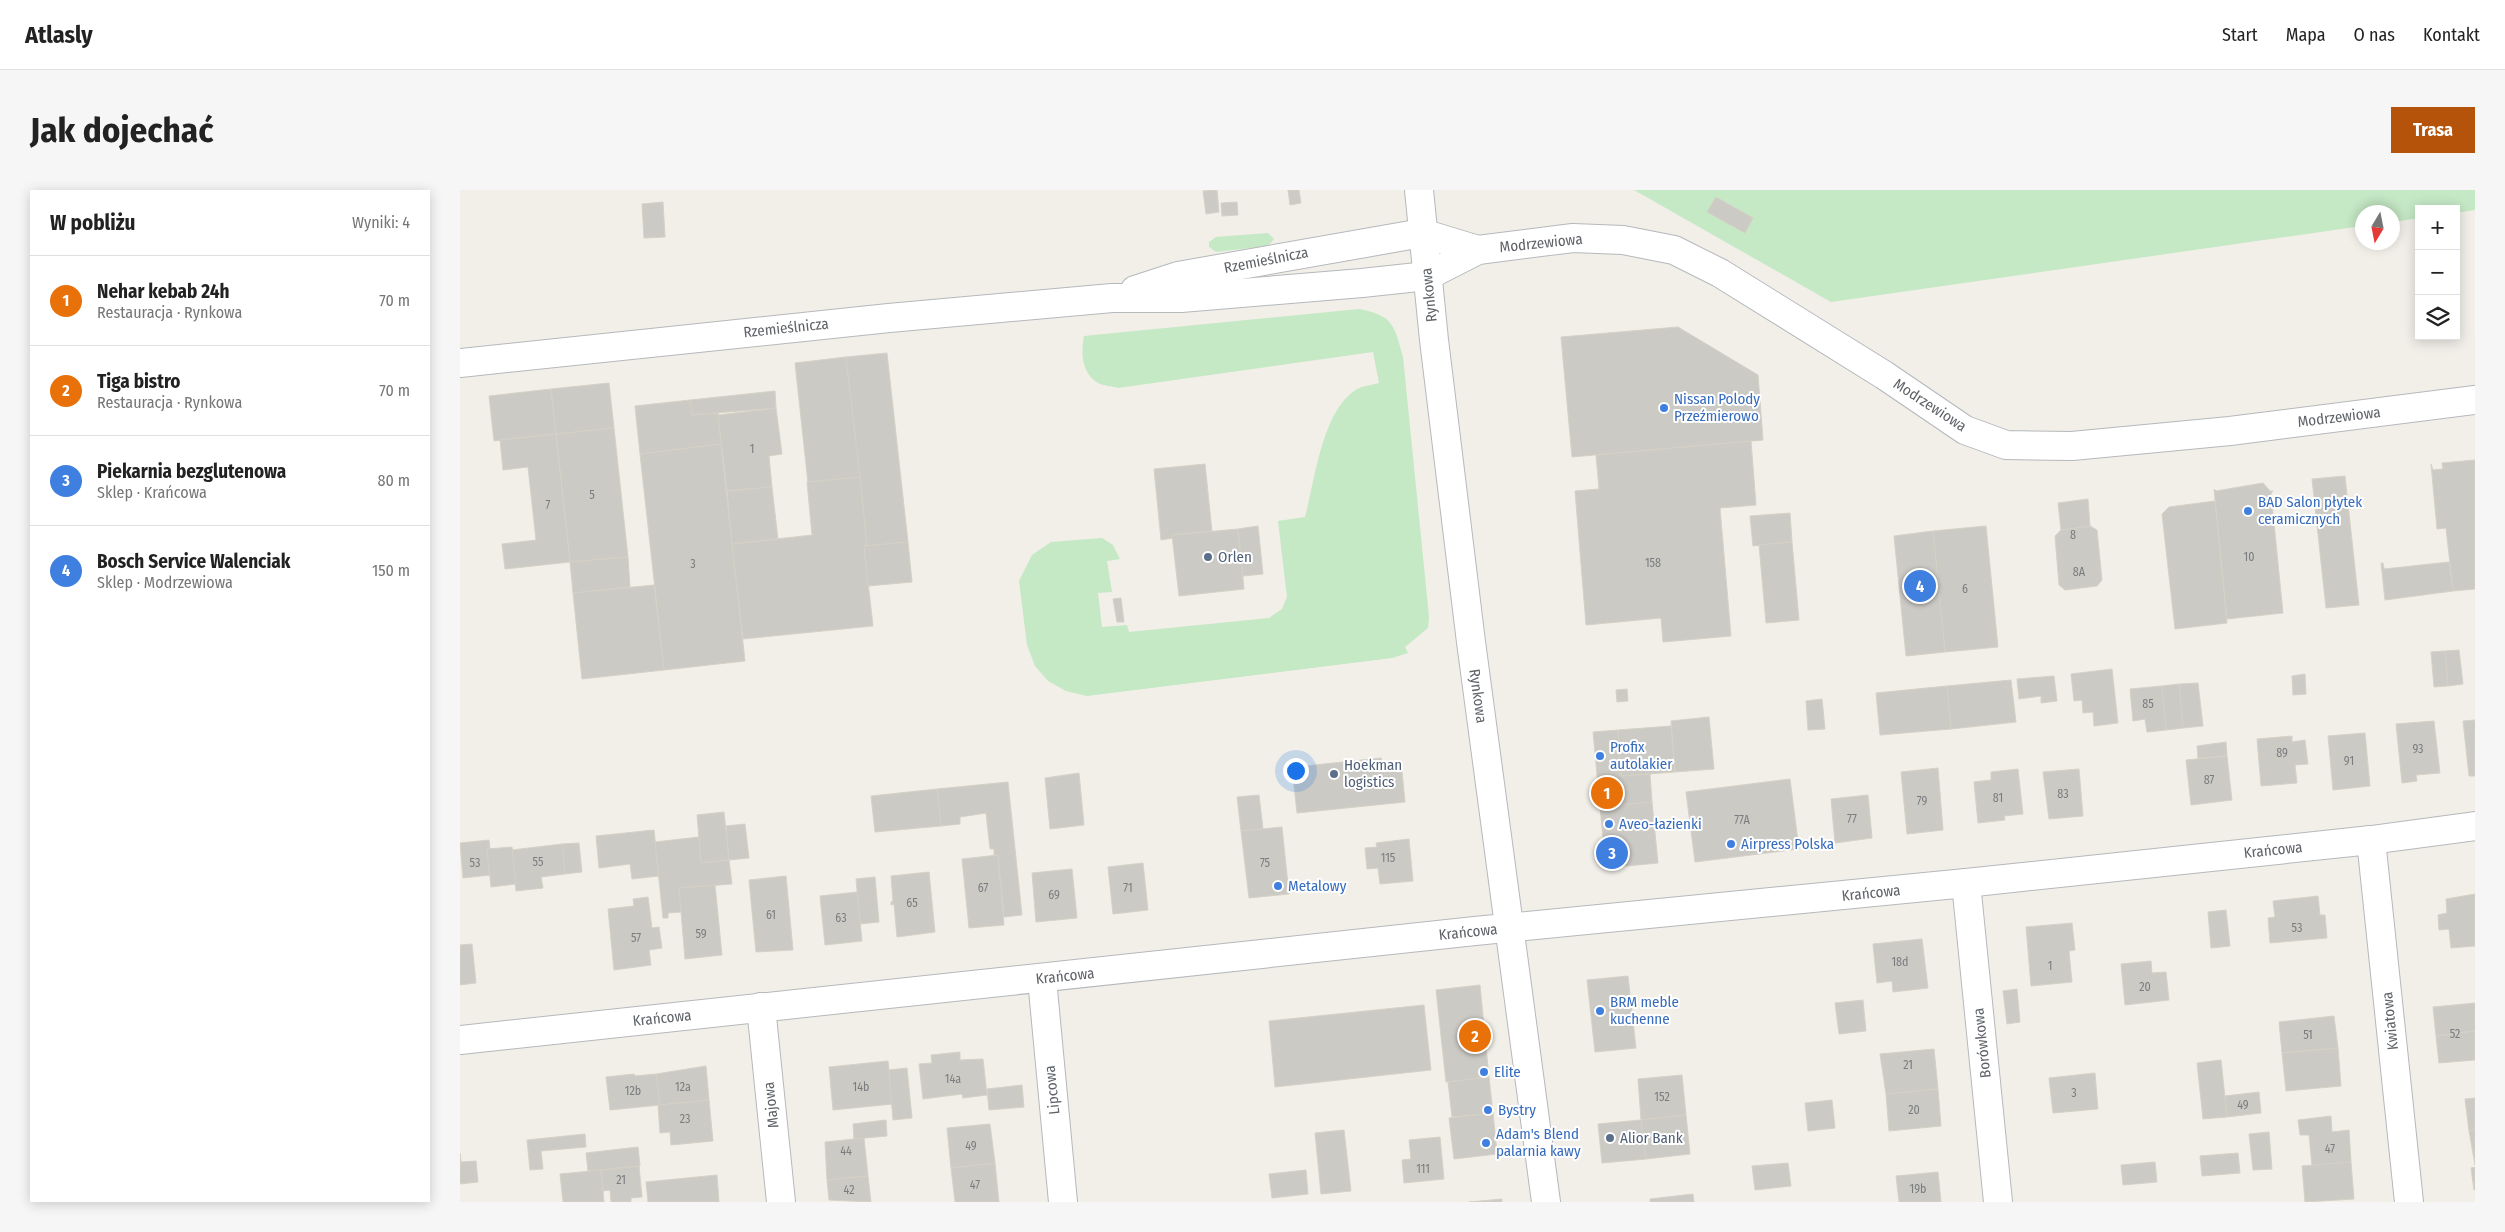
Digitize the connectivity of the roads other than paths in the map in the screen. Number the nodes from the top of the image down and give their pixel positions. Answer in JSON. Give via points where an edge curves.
{"nodes":[{"id":1,"x":1419,"y":190,"type":"edge"},
{"id":2,"x":1422,"y":233,"type":"junction"},
{"id":3,"x":1478,"y":250,"type":"junction"},
{"id":4,"x":1427,"y":276,"type":"junction"},
{"id":5,"x":1112,"y":298,"type":"junction"},
{"id":6,"x":460,"y":363,"type":"edge"},
{"id":7,"x":2475,"y":400,"type":"edge"},
{"id":8,"x":2475,"y":826,"type":"edge"},
{"id":9,"x":2371,"y":840,"type":"junction"},
{"id":10,"x":1966,"y":883,"type":"junction"},
{"id":11,"x":1509,"y":928,"type":"junction"},
{"id":12,"x":1042,"y":979,"type":"junction"},
{"id":13,"x":761,"y":1007,"type":"junction"},
{"id":14,"x":460,"y":1040,"type":"edge"},
{"id":15,"x":781,"y":1202,"type":"edge"},
{"id":16,"x":1063,"y":1202,"type":"edge"},
{"id":17,"x":1546,"y":1202,"type":"edge"},
{"id":18,"x":1998,"y":1202,"type":"edge"},
{"id":19,"x":2409,"y":1202,"type":"edge"}],
"edges":[{"from":1,"to":2,"type":"street","name":"Rynkowa"},
{"from":2,"to":3,"type":"street","name":"Modrzewiowa"},
{"from":2,"to":4,"type":"street","name":"Rynkowa"},
{"from":2,"to":5,"type":"street","name":"Rzemieślnicza","via":[[1178,276]]},
{"from":3,"to":4,"type":"street","name":"Modrzewiowa"},
{"from":3,"to":7,"type":"street","name":"Modrzewiowa","via":[[1573,238],[1623,240],[1674,250],[1720,273],[1884,375],[1965,430],[2006,445],[2072,446],[2230,431]]},
{"from":4,"to":5,"type":"street","name":"Rzemieślnicza","via":[[1181,298]]},
{"from":4,"to":11,"type":"street","name":"Rynkowa"},
{"from":5,"to":6,"type":"street","name":"Rzemieślnicza"},
{"from":8,"to":9,"type":"street","name":"Krańcowa"},
{"from":9,"to":10,"type":"street","name":"Krańcowa"},
{"from":9,"to":19,"type":"street","name":"Kwiatowa"},
{"from":10,"to":11,"type":"street","name":"Krańcowa"},
{"from":10,"to":18,"type":"street","name":"Borówkowa"},
{"from":11,"to":12,"type":"street","name":"Krańcowa"},
{"from":11,"to":17,"type":"street","name":"Rynkowa"},
{"from":12,"to":13,"type":"street","name":"Krańcowa"},
{"from":12,"to":16,"type":"street","name":"Lipcowa"},
{"from":13,"to":14,"type":"street","name":"Krańcowa"},
{"from":13,"to":15,"type":"street","name":"Majowa"}]}
